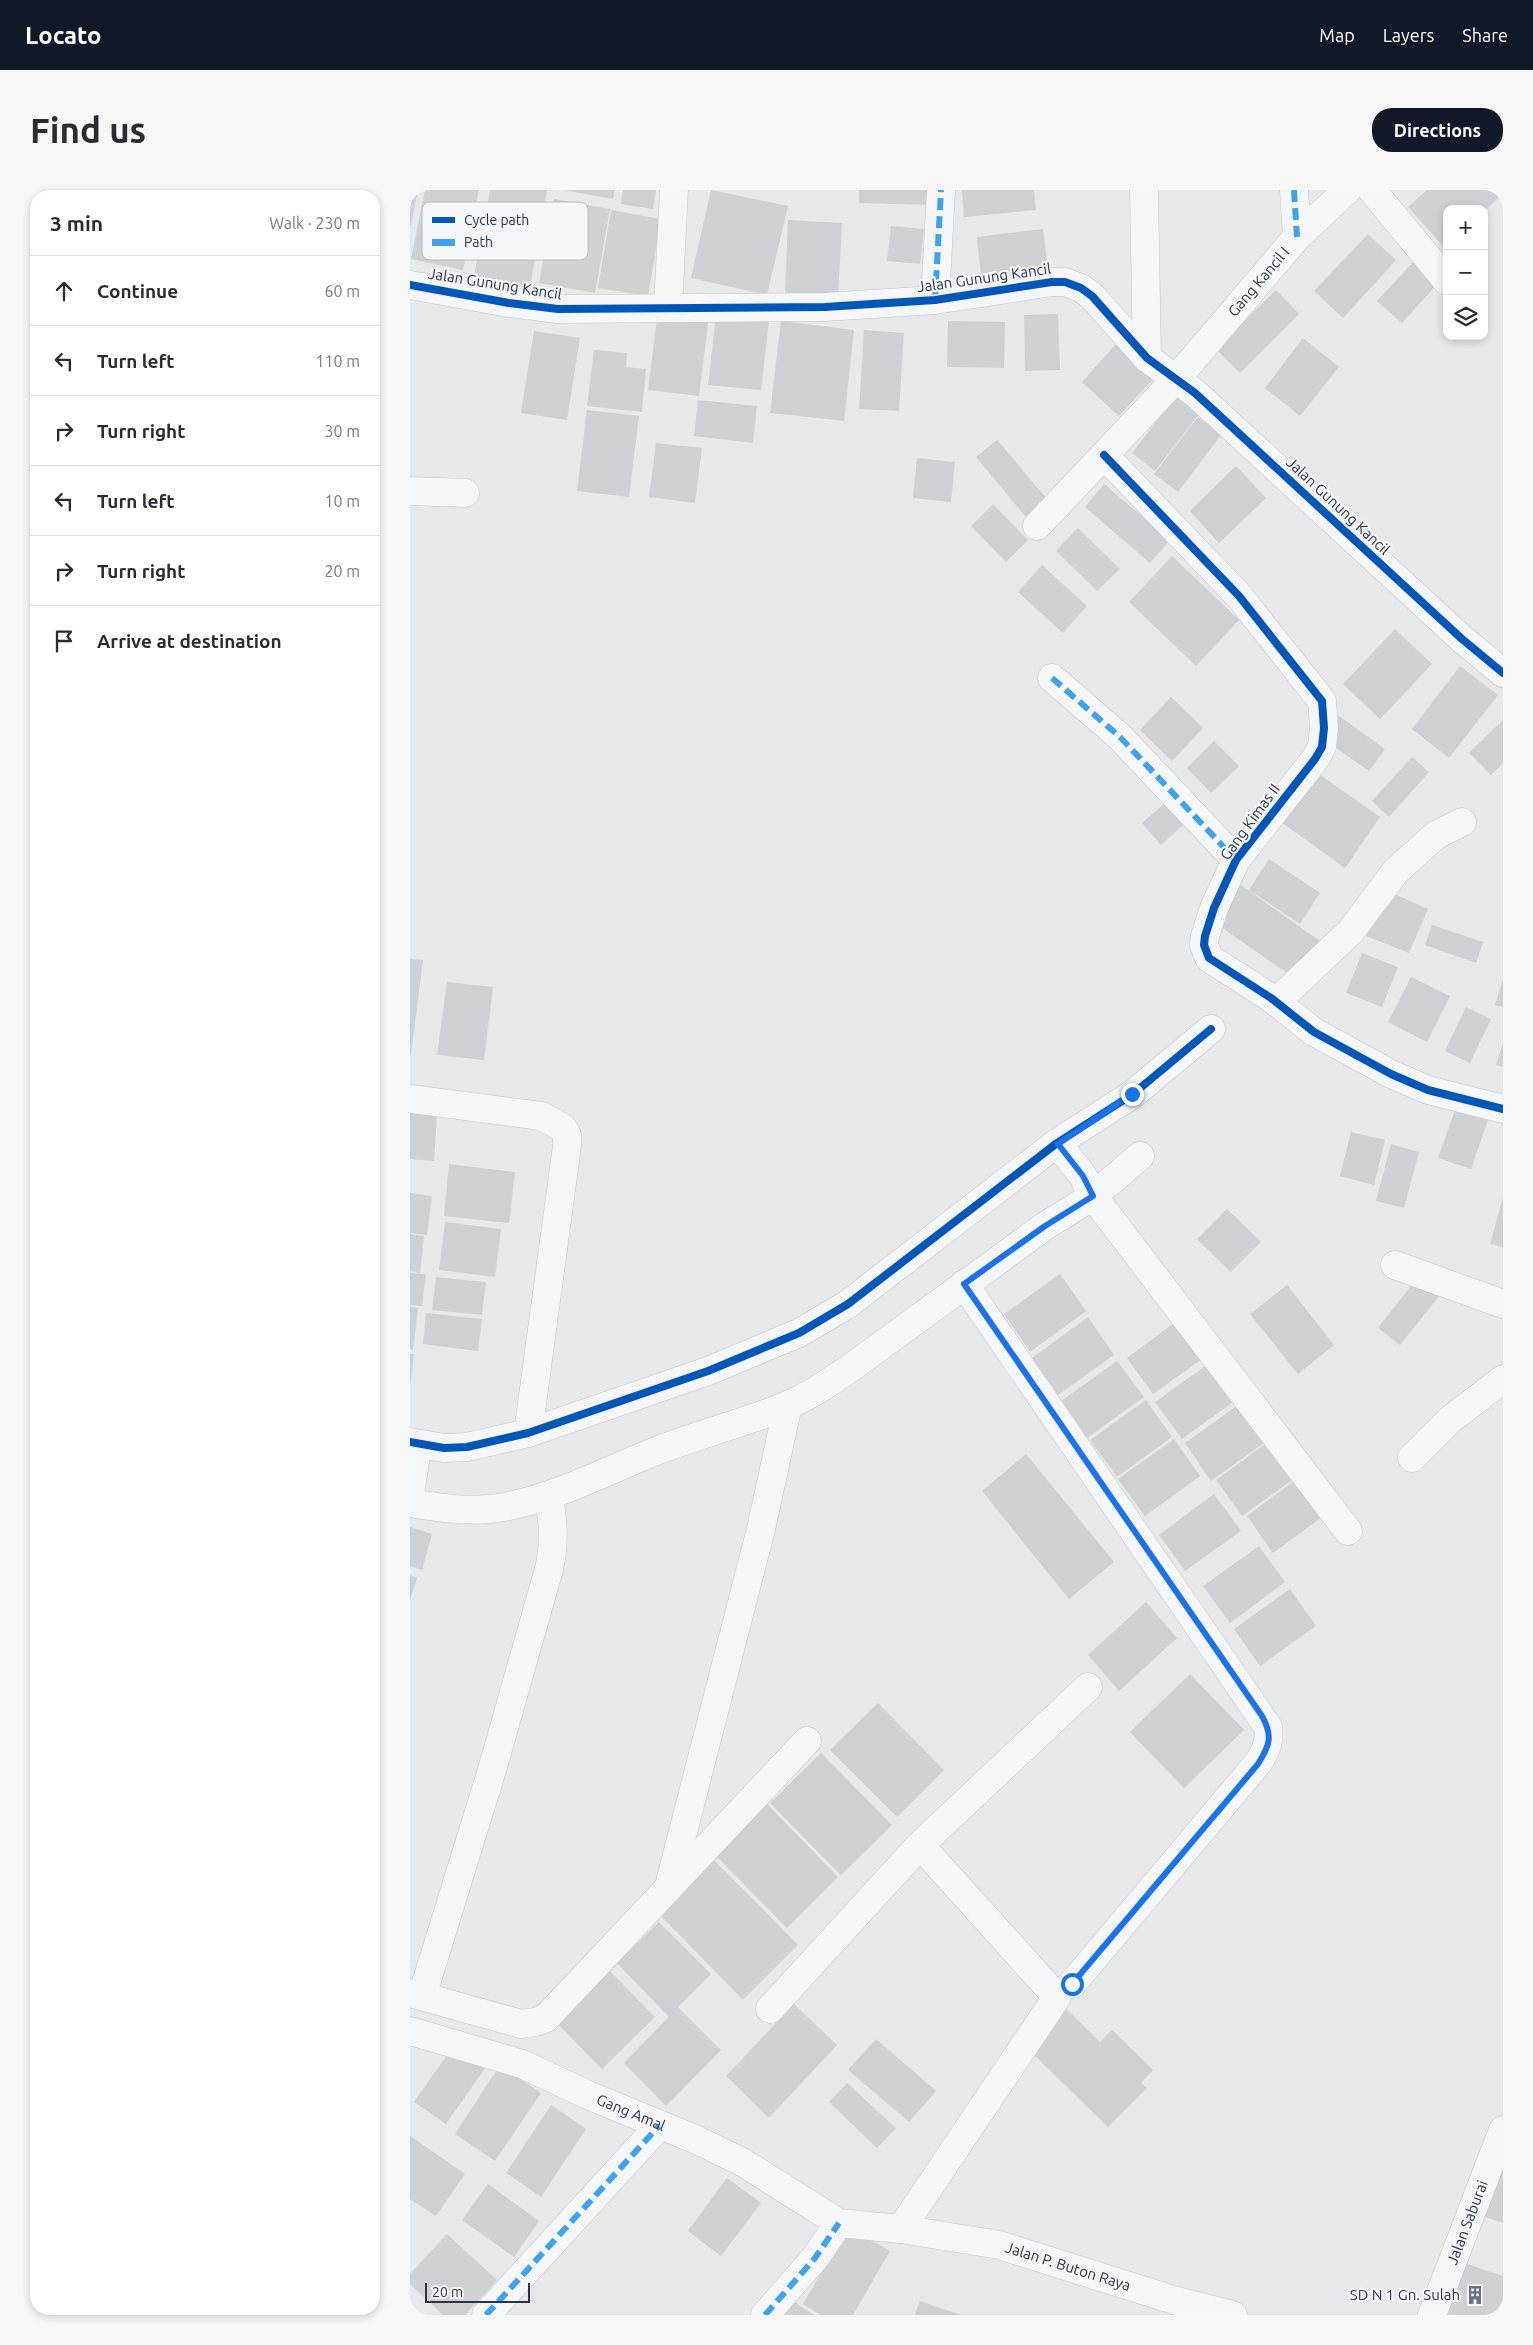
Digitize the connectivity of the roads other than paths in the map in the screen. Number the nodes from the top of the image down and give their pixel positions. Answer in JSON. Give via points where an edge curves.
{"nodes":[{"id":1,"x":674,"y":190,"type":"edge"},
{"id":2,"x":941,"y":190,"type":"edge"},
{"id":3,"x":1144,"y":190,"type":"edge"},
{"id":4,"x":1294,"y":190,"type":"edge"},
{"id":5,"x":1347,"y":190,"type":"edge"},
{"id":6,"x":1372,"y":190,"type":"edge"},
{"id":7,"x":1297,"y":237,"type":"junction"},
{"id":8,"x":1443,"y":276,"type":"edge"},
{"id":9,"x":410,"y":284,"type":"edge"},
{"id":10,"x":935,"y":300,"type":"junction"},
{"id":11,"x":668,"y":308,"type":"junction"},
{"id":12,"x":1147,"y":358,"type":"junction"},
{"id":13,"x":1177,"y":378,"type":"junction"},
{"id":14,"x":1104,"y":456,"type":"junction"},
{"id":15,"x":410,"y":491,"type":"edge"},
{"id":16,"x":465,"y":493,"type":"dead end"},
{"id":17,"x":1036,"y":526,"type":"dead end"},
{"id":18,"x":1503,"y":673,"type":"edge"},
{"id":19,"x":1052,"y":678,"type":"dead end"},
{"id":20,"x":1462,"y":822,"type":"dead end"},
{"id":21,"x":1236,"y":860,"type":"junction"},
{"id":22,"x":1276,"y":1002,"type":"junction"},
{"id":23,"x":1211,"y":1029,"type":"dead end"},
{"id":24,"x":410,"y":1099,"type":"edge"},
{"id":25,"x":1503,"y":1109,"type":"edge"},
{"id":26,"x":1058,"y":1144,"type":"junction"},
{"id":27,"x":1140,"y":1156,"type":"dead end"},
{"id":28,"x":1093,"y":1196,"type":"junction"},
{"id":29,"x":1395,"y":1265,"type":"dead end"},
{"id":30,"x":964,"y":1284,"type":"junction"},
{"id":31,"x":1503,"y":1304,"type":"edge"},
{"id":32,"x":1503,"y":1379,"type":"edge"},
{"id":33,"x":788,"y":1405,"type":"junction"},
{"id":34,"x":528,"y":1433,"type":"junction"},
{"id":35,"x":414,"y":1443,"type":"edge"},
{"id":36,"x":1412,"y":1458,"type":"dead end"},
{"id":37,"x":410,"y":1493,"type":"edge"},
{"id":38,"x":549,"y":1496,"type":"junction"},
{"id":39,"x":410,"y":1503,"type":"edge"},
{"id":40,"x":1348,"y":1531,"type":"dead end"},
{"id":41,"x":1088,"y":1687,"type":"dead end"},
{"id":42,"x":807,"y":1741,"type":"dead end"},
{"id":43,"x":920,"y":1845,"type":"junction"},
{"id":44,"x":668,"y":1890,"type":"junction"},
{"id":45,"x":1072,"y":1984,"type":"dead end"},
{"id":46,"x":416,"y":1994,"type":"edge"},
{"id":47,"x":770,"y":2009,"type":"dead end"},
{"id":48,"x":410,"y":2032,"type":"edge"},
{"id":49,"x":659,"y":2126,"type":"junction"},
{"id":50,"x":1503,"y":2130,"type":"edge"},
{"id":51,"x":838,"y":2223,"type":"junction"},
{"id":52,"x":901,"y":2229,"type":"junction"},
{"id":53,"x":486,"y":2315,"type":"edge"},
{"id":54,"x":765,"y":2315,"type":"edge"},
{"id":55,"x":1233,"y":2315,"type":"edge"},
{"id":56,"x":1432,"y":2315,"type":"edge"}],
"edges":[{"from":1,"to":11,"type":"street"},
{"from":2,"to":10,"type":"street"},
{"from":3,"to":12,"type":"street"},
{"from":4,"to":7,"type":"street"},
{"from":5,"to":7,"type":"street","name":"Gang Kancil I"},
{"from":6,"to":8,"type":"street"},
{"from":7,"to":13,"type":"street","name":"Gang Kancil I"},
{"from":9,"to":11,"type":"street","name":"Jalan Gunung Kancil","via":[[558,309]]},
{"from":10,"to":11,"type":"street","name":"Jalan Gunung Kancil","via":[[825,307]]},
{"from":10,"to":12,"type":"street","name":"Jalan Gunung Kancil","via":[[1052,282],[1073,284],[1092,296]]},
{"from":12,"to":13,"type":"street","name":"Jalan Gunung Kancil"},
{"from":13,"to":14,"type":"street","name":"Gang Kancil I"},
{"from":13,"to":18,"type":"street","name":"Jalan Gunung Kancil"},
{"from":14,"to":17,"type":"street","name":"Gang Kancil I"},
{"from":14,"to":21,"type":"street","name":"Gang Kimas II","via":[[1239,596],[1322,701],[1322,747]]},
{"from":15,"to":16,"type":"street"},
{"from":19,"to":21,"type":"street","via":[[1120,737]]},
{"from":20,"to":22,"type":"street","via":[[1436,835],[1396,871],[1351,931]]},
{"from":21,"to":22,"type":"street","name":"Gang Kimas II","via":[[1214,908],[1204,945],[1208,958]]},
{"from":22,"to":25,"type":"street","name":"Gang Kimas II","via":[[1314,1032],[1390,1074],[1428,1090]]},
{"from":23,"to":26,"type":"street","via":[[1132,1094]]},
{"from":24,"to":34,"type":"street","via":[[541,1116],[562,1127],[567,1135]]},
{"from":26,"to":28,"type":"street","via":[[1083,1176]]},
{"from":26,"to":34,"type":"street","via":[[848,1304],[798,1333],[708,1371]]},
{"from":27,"to":28,"type":"street"},
{"from":28,"to":30,"type":"street"},
{"from":28,"to":40,"type":"street"},
{"from":29,"to":31,"type":"street"},
{"from":30,"to":33,"type":"street","via":[[833,1381]]},
{"from":30,"to":45,"type":"street","via":[[1268,1727],[1267,1750],[1258,1764]]},
{"from":32,"to":36,"type":"street","via":[[1451,1419]]},
{"from":33,"to":38,"type":"street","via":[[657,1451]]},
{"from":33,"to":44,"type":"street","via":[[761,1529]]},
{"from":34,"to":35,"type":"street","via":[[467,1447],[444,1448]]},
{"from":35,"to":37,"type":"street"},
{"from":38,"to":39,"type":"street","via":[[502,1508],[469,1510]]},
{"from":38,"to":46,"type":"street","via":[[554,1531],[549,1569],[492,1770]]},
{"from":41,"to":43,"type":"street"},
{"from":42,"to":44,"type":"street"},
{"from":43,"to":47,"type":"street"},
{"from":43,"to":52,"type":"street","via":[[1057,1997]]},
{"from":44,"to":46,"type":"street","via":[[546,2018],[521,2024]]},
{"from":48,"to":49,"type":"street","name":"Gang Amal","via":[[522,2064]]},
{"from":49,"to":51,"type":"street","name":"Gang Amal","via":[[742,2162]]},
{"from":49,"to":53,"type":"street"},
{"from":50,"to":56,"type":"street","name":"Jalan Saburai"},
{"from":51,"to":52,"type":"street","name":"Jalan P. Buton Raya"},
{"from":51,"to":54,"type":"street","via":[[815,2258]]},
{"from":52,"to":55,"type":"street","name":"Jalan P. Buton Raya","via":[[999,2245],[1177,2301]]}]}
